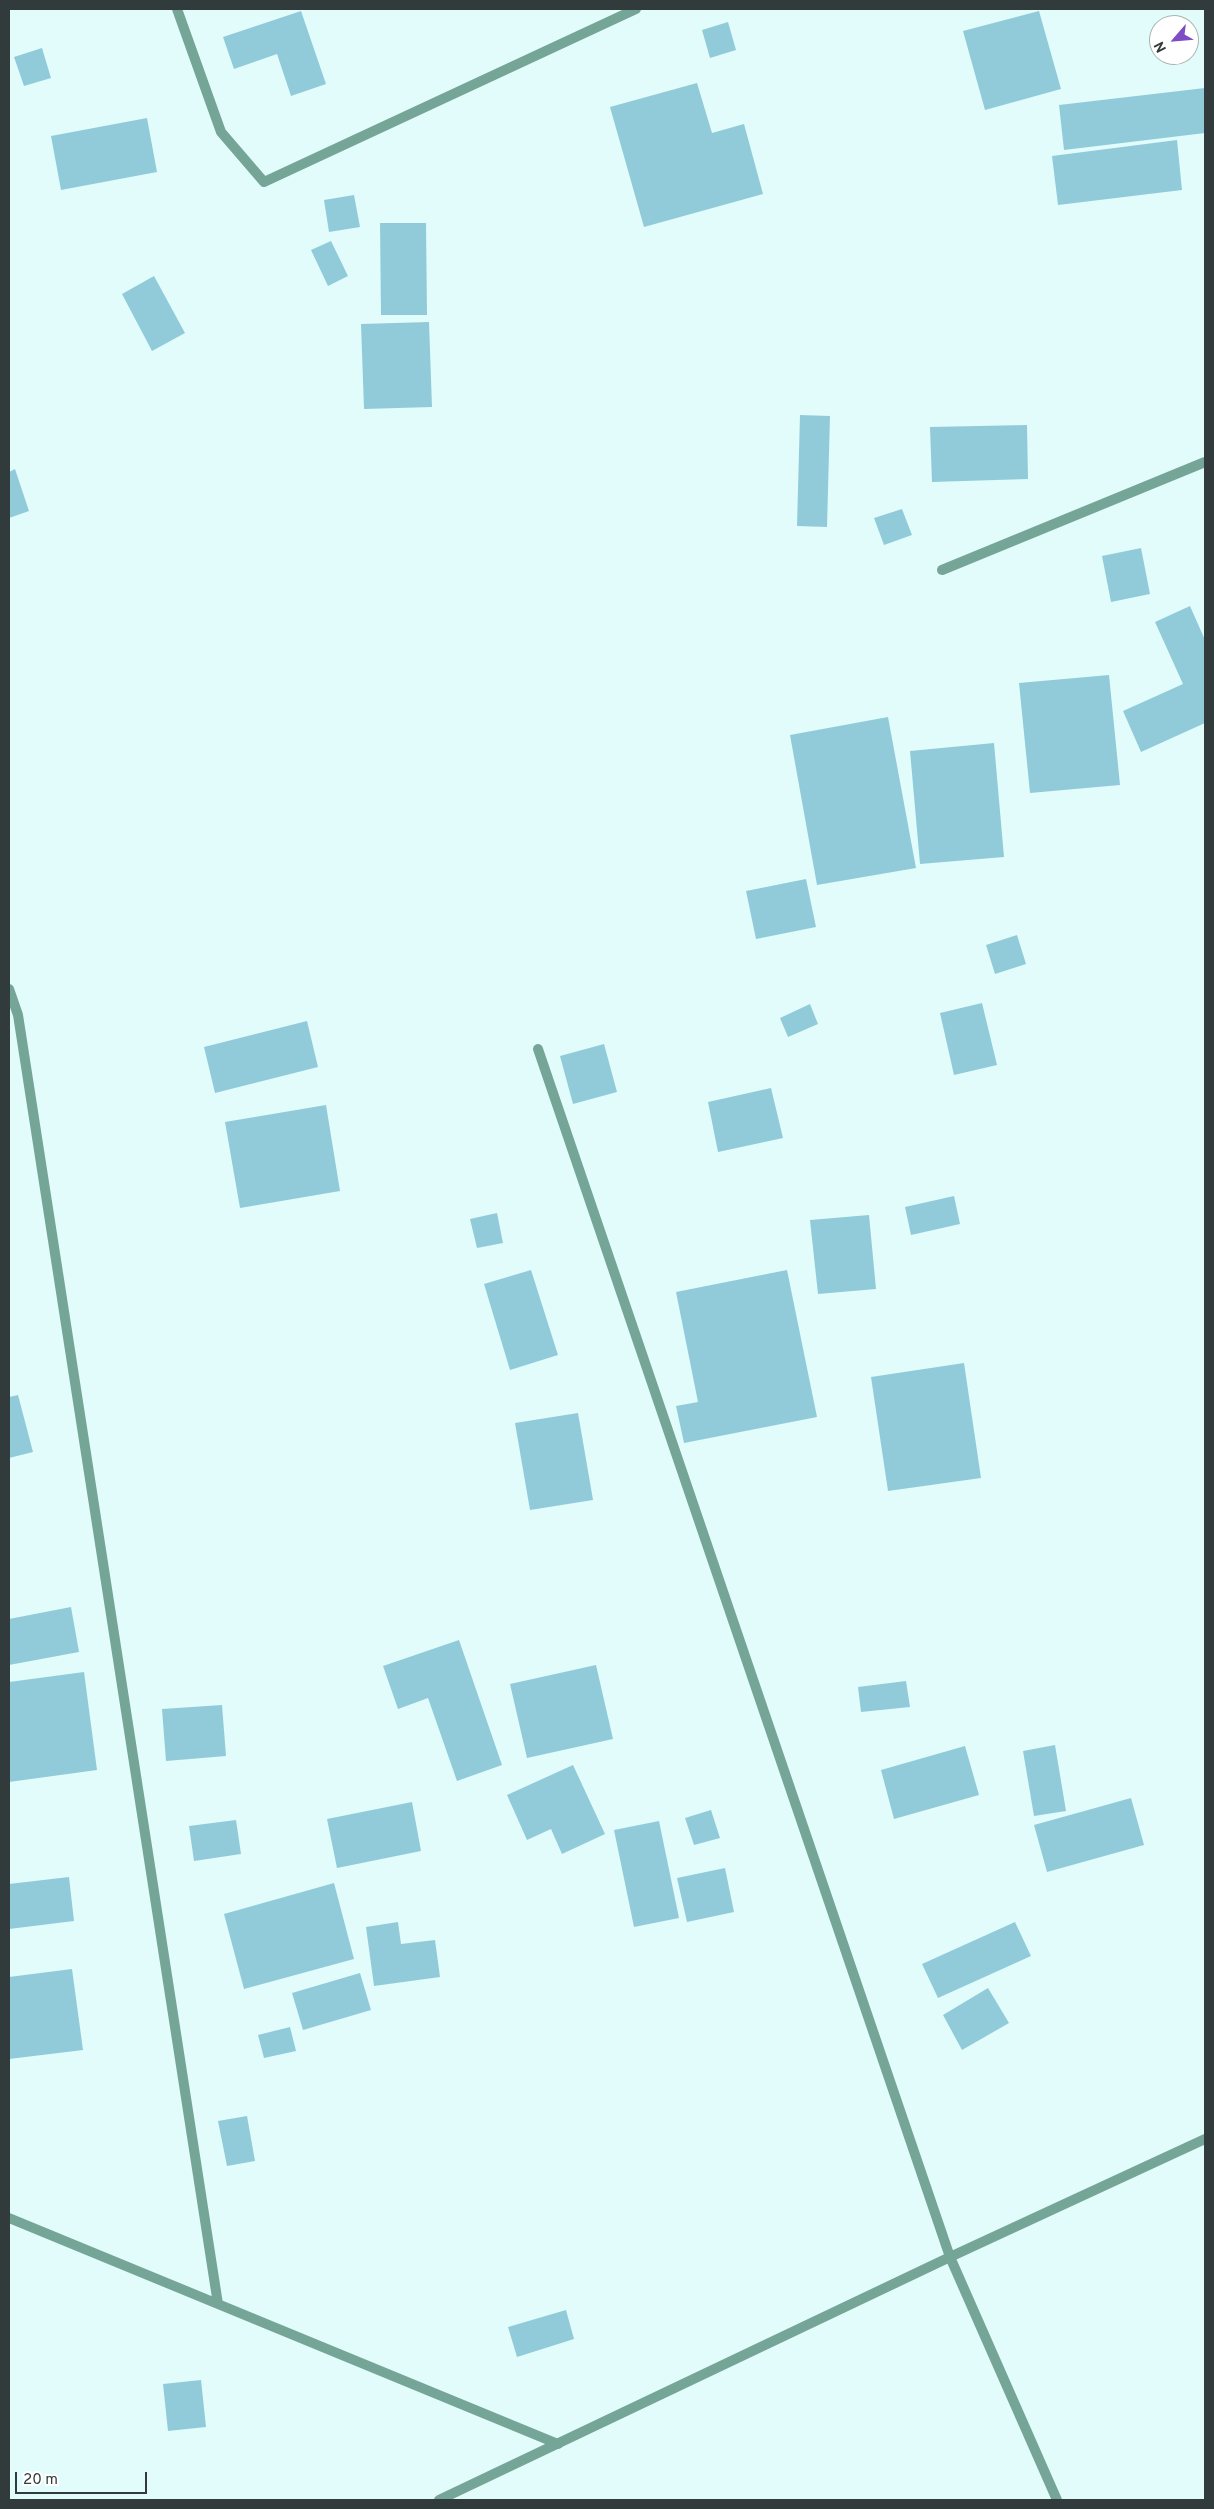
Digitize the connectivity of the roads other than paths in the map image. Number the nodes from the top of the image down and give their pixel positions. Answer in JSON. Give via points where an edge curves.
{"nodes":[{"id":1,"x":177,"y":9,"type":"edge"},
{"id":2,"x":636,"y":9,"type":"edge"},
{"id":3,"x":1205,"y":462,"type":"edge"},
{"id":4,"x":942,"y":570,"type":"dead end"},
{"id":5,"x":9,"y":989,"type":"edge"},
{"id":6,"x":538,"y":1048,"type":"dead end"},
{"id":7,"x":1205,"y":2139,"type":"edge"},
{"id":8,"x":9,"y":2218,"type":"edge"},
{"id":9,"x":950,"y":2257,"type":"junction"},
{"id":10,"x":218,"y":2304,"type":"junction"},
{"id":11,"x":558,"y":2444,"type":"junction"},
{"id":12,"x":439,"y":2500,"type":"edge"},
{"id":13,"x":1057,"y":2500,"type":"edge"}],
"edges":[{"from":1,"to":2,"type":"street","via":[[221,132],[264,182]]},
{"from":3,"to":4,"type":"street"},
{"from":5,"to":10,"type":"street","via":[[19,1024]]},
{"from":6,"to":9,"type":"street"},
{"from":7,"to":9,"type":"street"},
{"from":8,"to":10,"type":"street"},
{"from":9,"to":11,"type":"street"},
{"from":9,"to":13,"type":"street"},
{"from":10,"to":11,"type":"street"},
{"from":11,"to":12,"type":"street"}]}
